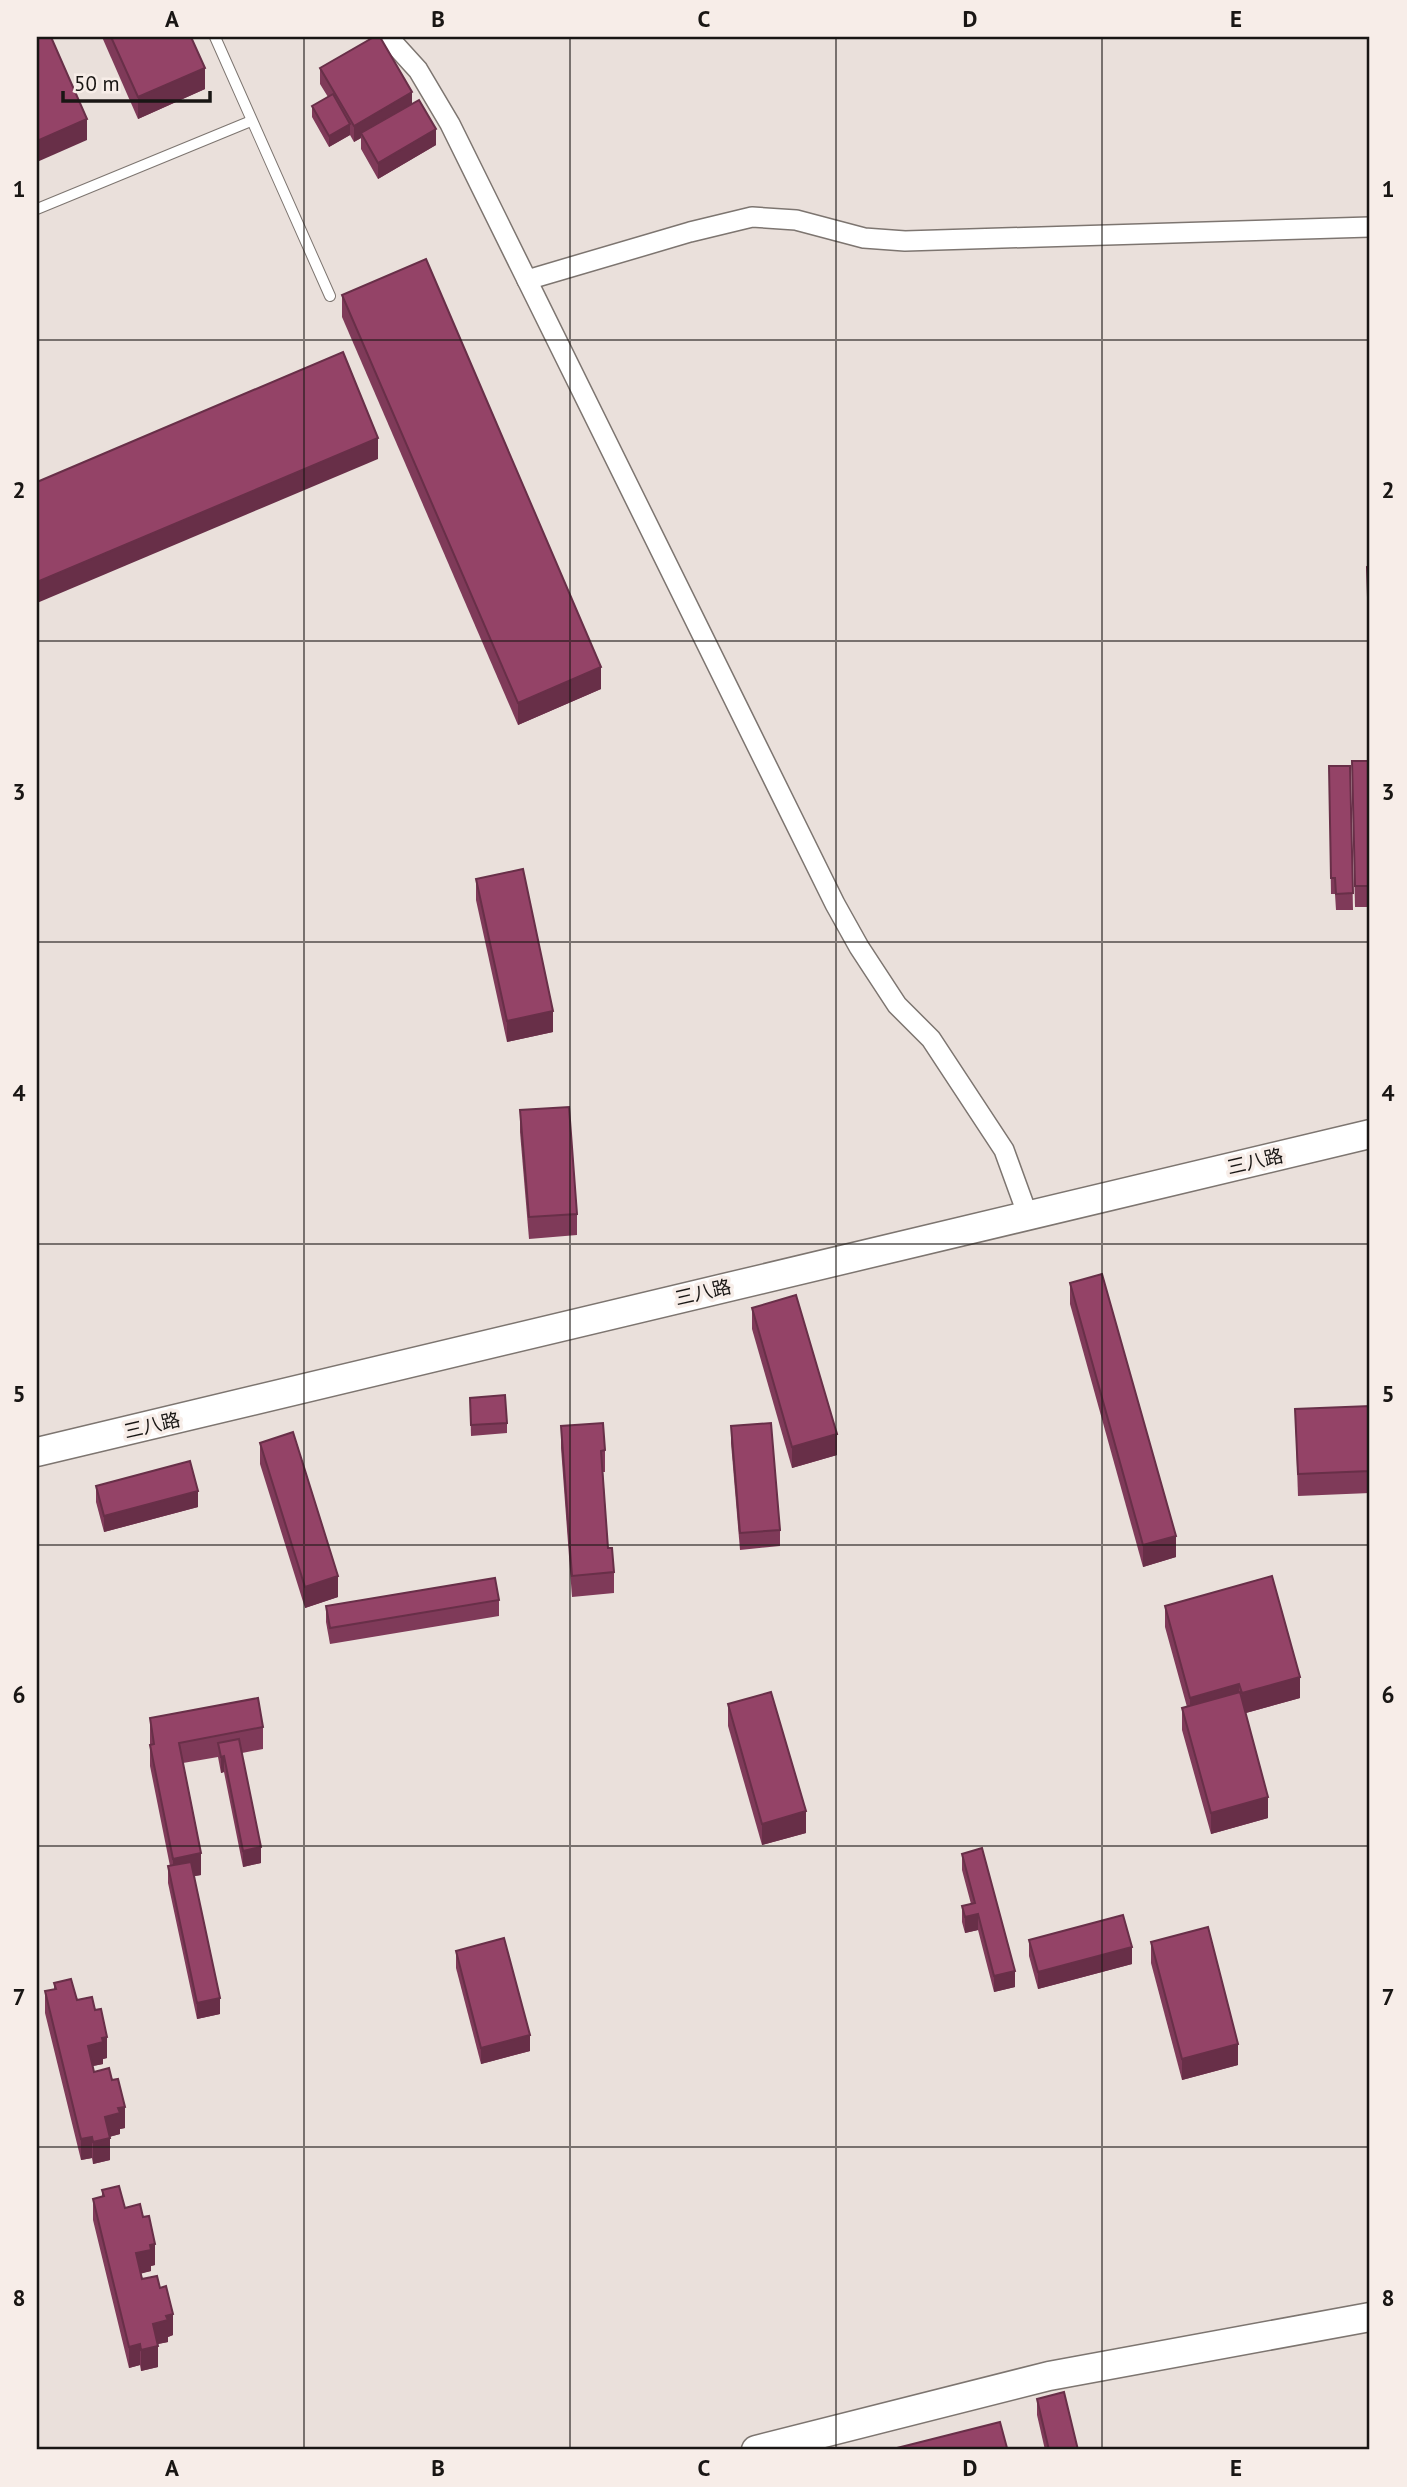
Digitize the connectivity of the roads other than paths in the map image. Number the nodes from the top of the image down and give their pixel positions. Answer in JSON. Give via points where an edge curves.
{"nodes":[{"id":1,"x":215,"y":37,"type":"edge"},
{"id":2,"x":388,"y":37,"type":"edge"},
{"id":3,"x":251,"y":121,"type":"junction"},
{"id":4,"x":37,"y":209,"type":"edge"},
{"id":5,"x":1370,"y":227,"type":"edge"},
{"id":6,"x":527,"y":281,"type":"junction"},
{"id":7,"x":330,"y":296,"type":"dead end"},
{"id":8,"x":1370,"y":1134,"type":"edge"},
{"id":9,"x":1028,"y":1216,"type":"junction"},
{"id":10,"x":37,"y":1452,"type":"edge"},
{"id":11,"x":1370,"y":2317,"type":"edge"},
{"id":12,"x":756,"y":2450,"type":"edge"}],
"edges":[{"from":1,"to":3,"type":"lane"},
{"from":2,"to":6,"type":"street","via":[[418,70],[450,124]]},
{"from":3,"to":4,"type":"lane"},
{"from":3,"to":7,"type":"lane"},
{"from":5,"to":6,"type":"street","via":[[905,241],[864,238],[796,220],[752,217]]},
{"from":6,"to":9,"type":"street","via":[[835,904],[897,1006],[931,1039],[1004,1150]]},
{"from":8,"to":9,"type":"main road","name":"三八路"},
{"from":9,"to":10,"type":"main road","name":"三八路"},
{"from":11,"to":12,"type":"main road","via":[[1049,2376]]}]}
